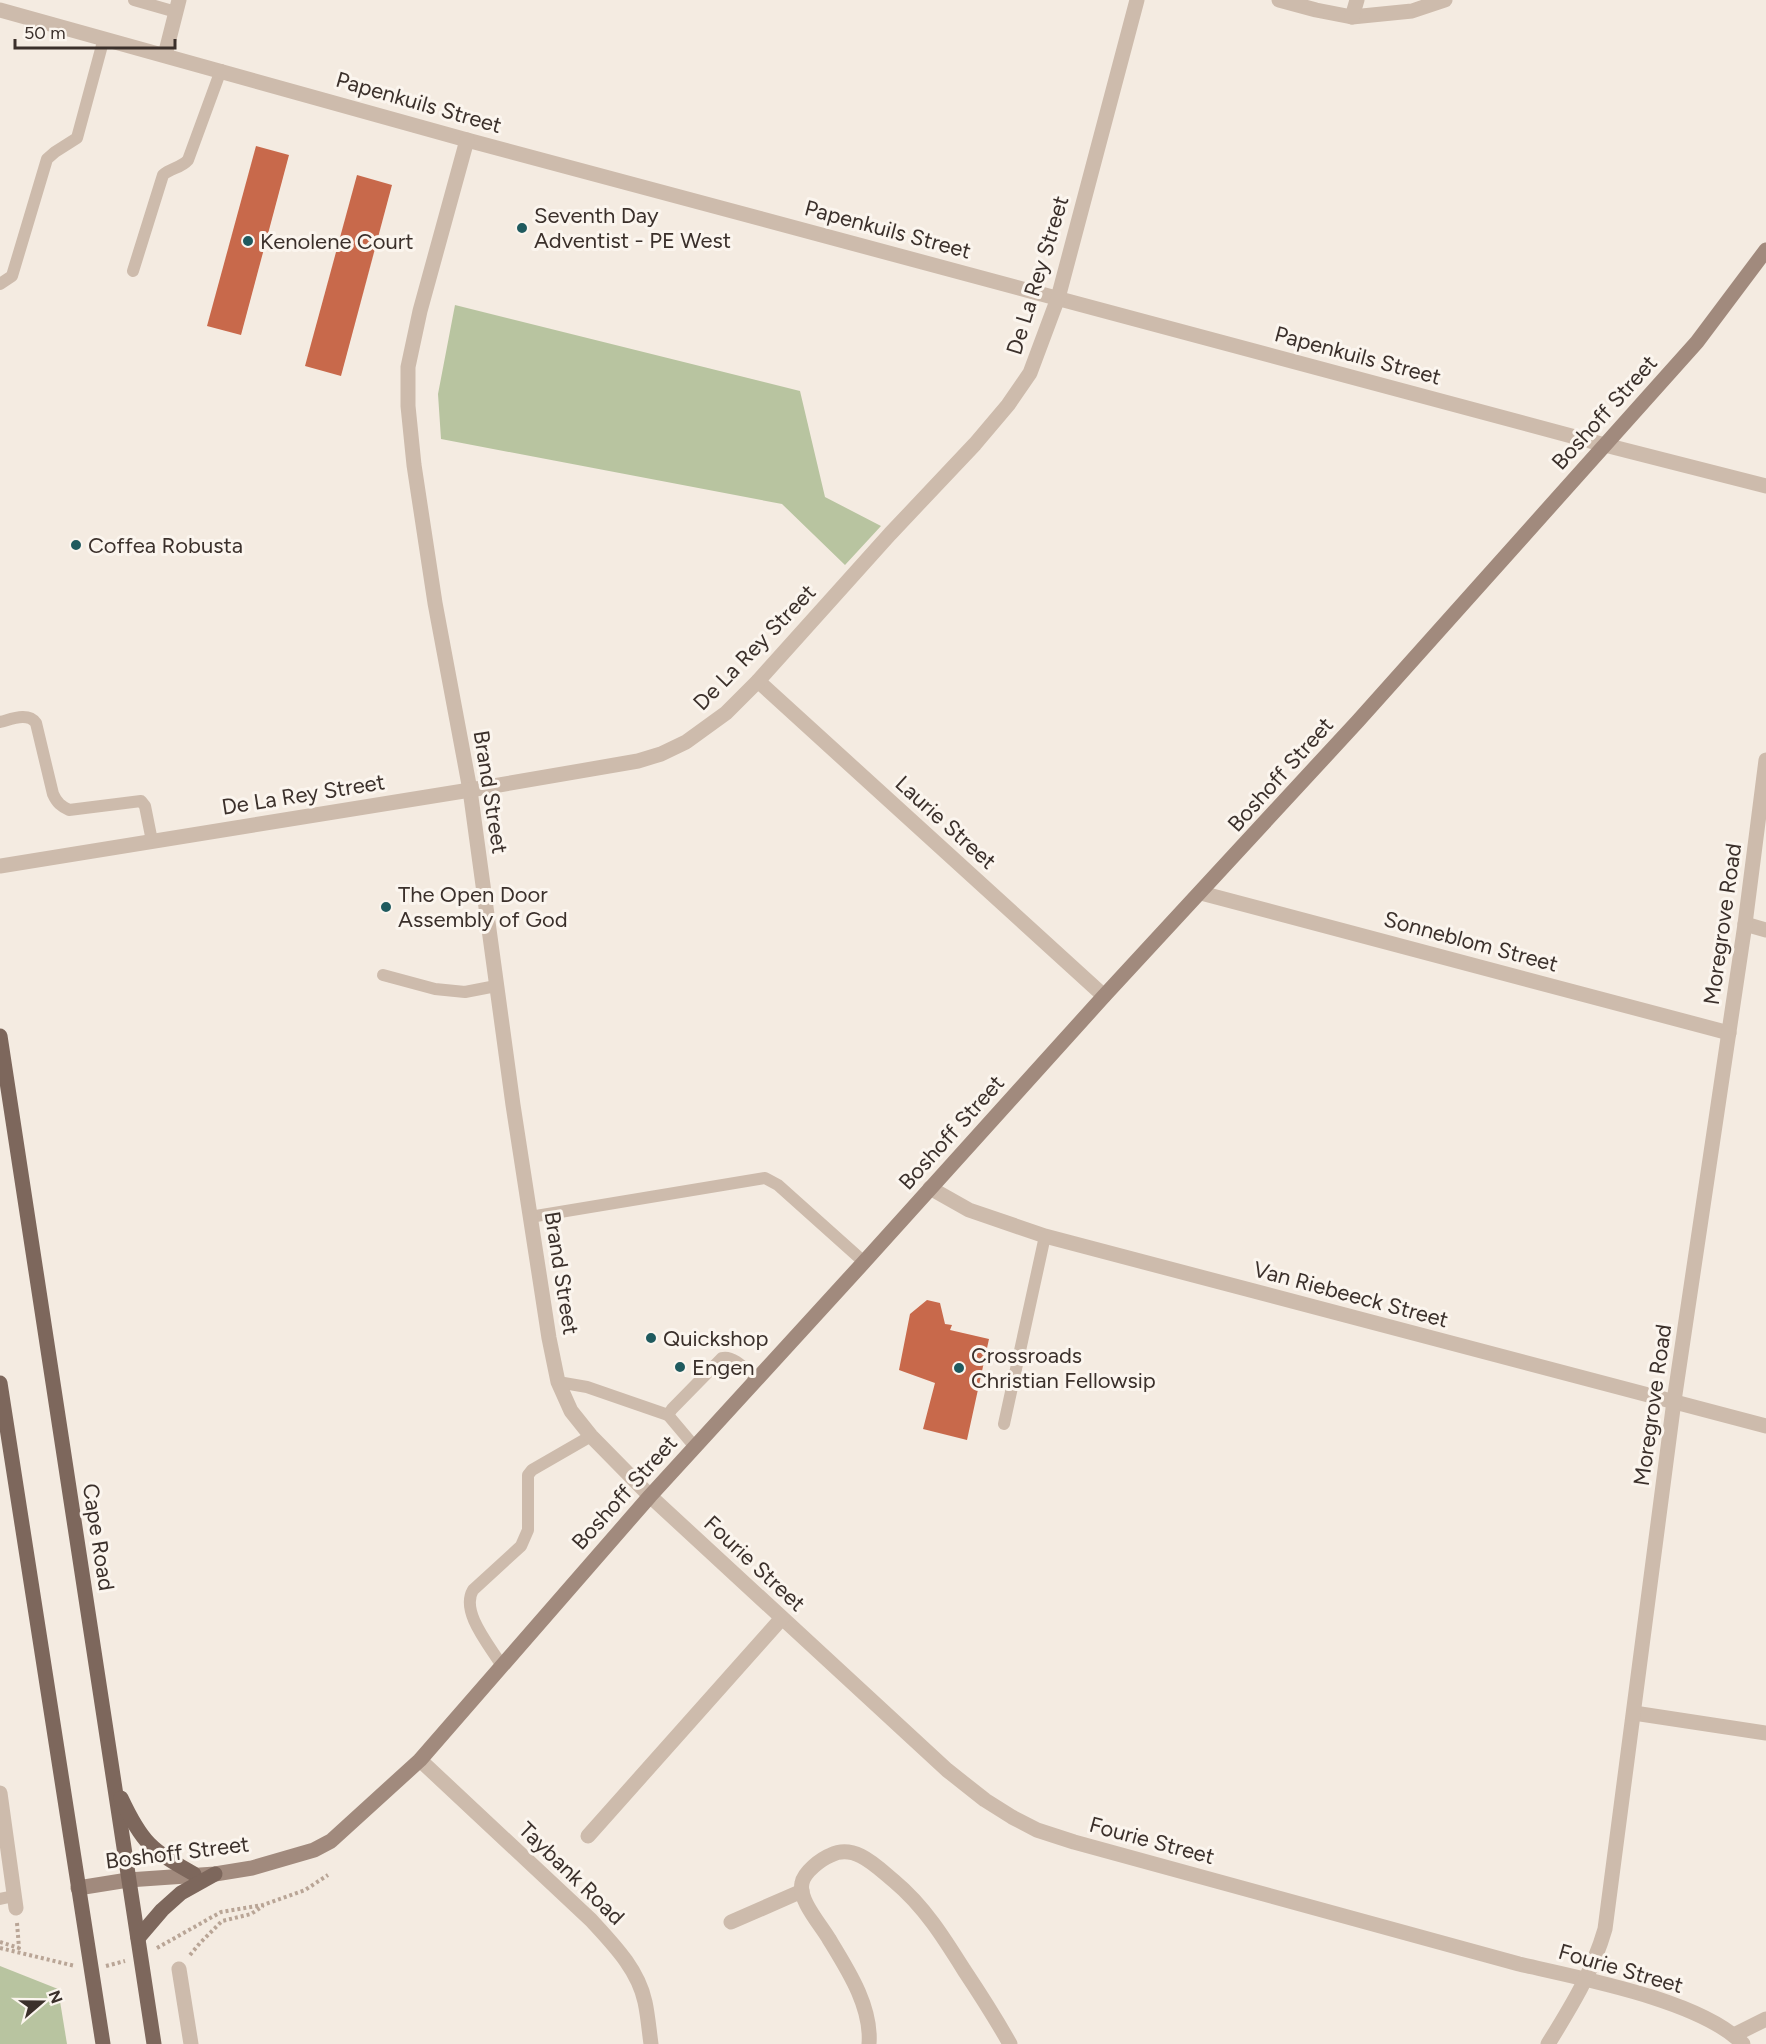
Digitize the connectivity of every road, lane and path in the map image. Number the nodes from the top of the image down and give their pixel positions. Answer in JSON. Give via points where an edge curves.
{"nodes":[{"id":1,"x":134,"y":0,"type":"edge"},
{"id":2,"x":1137,"y":0,"type":"edge"},
{"id":3,"x":1279,"y":0,"type":"edge"},
{"id":4,"x":1358,"y":0,"type":"edge"},
{"id":5,"x":1445,"y":0,"type":"edge"},
{"id":6,"x":177,"y":6,"type":"edge"},
{"id":7,"x":0,"y":10,"type":"edge"},
{"id":8,"x":1352,"y":17,"type":"junction"},
{"id":9,"x":104,"y":38,"type":"junction"},
{"id":10,"x":165,"y":55,"type":"junction"},
{"id":11,"x":221,"y":70,"type":"junction"},
{"id":12,"x":467,"y":140,"type":"junction"},
{"id":13,"x":1766,"y":250,"type":"edge"},
{"id":14,"x":133,"y":271,"type":"dead end"},
{"id":15,"x":0,"y":284,"type":"edge"},
{"id":16,"x":1058,"y":298,"type":"junction"},
{"id":17,"x":1605,"y":445,"type":"junction"},
{"id":18,"x":1766,"y":486,"type":"edge"},
{"id":19,"x":758,"y":681,"type":"junction"},
{"id":20,"x":0,"y":722,"type":"edge"},
{"id":21,"x":1766,"y":760,"type":"edge"},
{"id":22,"x":470,"y":790,"type":"junction"},
{"id":23,"x":152,"y":842,"type":"junction"},
{"id":24,"x":0,"y":866,"type":"edge"},
{"id":25,"x":1201,"y":892,"type":"junction"},
{"id":26,"x":1745,"y":924,"type":"junction"},
{"id":27,"x":1766,"y":930,"type":"edge"},
{"id":28,"x":383,"y":975,"type":"dead end"},
{"id":29,"x":496,"y":986,"type":"junction"},
{"id":30,"x":1104,"y":996,"type":"junction"},
{"id":31,"x":1729,"y":1033,"type":"junction"},
{"id":32,"x":0,"y":1036,"type":"edge"},
{"id":33,"x":930,"y":1188,"type":"junction"},
{"id":34,"x":530,"y":1217,"type":"junction"},
{"id":35,"x":1045,"y":1236,"type":"junction"},
{"id":36,"x":864,"y":1262,"type":"junction"},
{"id":37,"x":757,"y":1379,"type":"junction"},
{"id":38,"x":558,"y":1382,"type":"junction"},
{"id":39,"x":0,"y":1383,"type":"edge"},
{"id":40,"x":1674,"y":1401,"type":"junction"},
{"id":41,"x":668,"y":1415,"type":"junction"},
{"id":42,"x":1004,"y":1424,"type":"dead end"},
{"id":43,"x":1766,"y":1426,"type":"edge"},
{"id":44,"x":591,"y":1436,"type":"junction"},
{"id":45,"x":695,"y":1447,"type":"junction"},
{"id":46,"x":650,"y":1496,"type":"junction"},
{"id":47,"x":782,"y":1618,"type":"junction"},
{"id":48,"x":502,"y":1666,"type":"junction"},
{"id":49,"x":1634,"y":1713,"type":"junction"},
{"id":50,"x":1766,"y":1733,"type":"edge"},
{"id":51,"x":420,"y":1760,"type":"junction"},
{"id":52,"x":113,"y":1781,"type":"junction"},
{"id":53,"x":0,"y":1792,"type":"edge"},
{"id":54,"x":588,"y":1836,"type":"dead end"},
{"id":55,"x":194,"y":1874,"type":"junction"},
{"id":56,"x":215,"y":1874,"type":"junction"},
{"id":57,"x":328,"y":1875,"type":"dead end"},
{"id":58,"x":128,"y":1880,"type":"junction"},
{"id":59,"x":78,"y":1888,"type":"junction"},
{"id":60,"x":802,"y":1891,"type":"junction"},
{"id":61,"x":10,"y":1901,"type":"edge"},
{"id":62,"x":731,"y":1922,"type":"dead end"},
{"id":63,"x":138,"y":1938,"type":"junction"},
{"id":64,"x":0,"y":1942,"type":"edge"},
{"id":65,"x":179,"y":1969,"type":"joint"},
{"id":66,"x":1586,"y":1979,"type":"junction"},
{"id":67,"x":1766,"y":2019,"type":"edge"},
{"id":68,"x":1738,"y":2039,"type":"edge"},
{"id":69,"x":103,"y":2044,"type":"edge"},
{"id":70,"x":154,"y":2044,"type":"edge"},
{"id":71,"x":191,"y":2044,"type":"edge"},
{"id":72,"x":651,"y":2044,"type":"edge"},
{"id":73,"x":869,"y":2044,"type":"edge"},
{"id":74,"x":1010,"y":2044,"type":"edge"},
{"id":75,"x":1548,"y":2044,"type":"edge"}],
"edges":[{"from":1,"to":6,"type":"lane"},
{"from":2,"to":16,"type":"street","name":"De La Rey Street"},
{"from":3,"to":8,"type":"street"},
{"from":4,"to":8,"type":"street"},
{"from":5,"to":8,"type":"street","via":[[1412,11]]},
{"from":6,"to":10,"type":"street"},
{"from":7,"to":9,"type":"street","name":"Papenkuils Street"},
{"from":9,"to":10,"type":"street","name":"Papenkuils Street"},
{"from":9,"to":15,"type":"lane","via":[[77,138],[47,159],[12,276]]},
{"from":10,"to":11,"type":"street","name":"Papenkuils Street"},
{"from":11,"to":12,"type":"street","name":"Papenkuils Street"},
{"from":11,"to":14,"type":"lane","via":[[188,160],[163,175]]},
{"from":12,"to":16,"type":"street","name":"Papenkuils Street"},
{"from":12,"to":22,"type":"street","name":"Brand Street","via":[[420,311],[408,367],[408,406],[435,603]]},
{"from":13,"to":17,"type":"street","name":"Boshoff Street","via":[[1697,342]]},
{"from":16,"to":17,"type":"street","name":"Papenkuils Street"},
{"from":16,"to":19,"type":"street","name":"De La Rey Street","via":[[1030,373],[1008,405]]},
{"from":17,"to":18,"type":"street","name":"Papenkuils Street"},
{"from":17,"to":25,"type":"street","name":"Boshoff Street"},
{"from":19,"to":22,"type":"street","name":"De La Rey Street","via":[[702,732],[661,754]]},
{"from":19,"to":30,"type":"street","name":"Laurie Street"},
{"from":20,"to":23,"type":"lane","via":[[27,717],[36,723],[52,794],[62,807],[69,810],[141,801],[146,806]]},
{"from":21,"to":26,"type":"street","name":"Moregrove Road"},
{"from":22,"to":23,"type":"street","name":"De La Rey Street"},
{"from":22,"to":29,"type":"street","name":"Brand Street"},
{"from":23,"to":24,"type":"street","name":"De La Rey Street"},
{"from":25,"to":30,"type":"street","name":"Boshoff Street"},
{"from":25,"to":31,"type":"street","name":"Sonneblom Street"},
{"from":26,"to":27,"type":"street"},
{"from":26,"to":31,"type":"street","name":"Moregrove Road"},
{"from":28,"to":29,"type":"lane","via":[[435,989],[465,992]]},
{"from":29,"to":34,"type":"street","name":"Brand Street"},
{"from":30,"to":33,"type":"street","name":"Boshoff Street"},
{"from":31,"to":40,"type":"street","name":"Moregrove Road"},
{"from":32,"to":52,"type":"main road","name":"Cape Road"},
{"from":33,"to":35,"type":"street","name":"Van Riebeeck Street","via":[[969,1210]]},
{"from":33,"to":36,"type":"street","name":"Boshoff Street"},
{"from":34,"to":36,"type":"lane","via":[[765,1178],[778,1185]]},
{"from":34,"to":38,"type":"street","name":"Brand Street"},
{"from":35,"to":40,"type":"street","name":"Van Riebeeck Street"},
{"from":35,"to":42,"type":"lane"},
{"from":36,"to":37,"type":"street","name":"Boshoff Street"},
{"from":37,"to":41,"type":"lane","via":[[729,1357],[722,1358]]},
{"from":37,"to":45,"type":"street","name":"Boshoff Street"},
{"from":38,"to":41,"type":"lane","via":[[586,1387]]},
{"from":38,"to":44,"type":"street","name":"Brand Street","via":[[571,1411]]},
{"from":39,"to":59,"type":"main road"},
{"from":40,"to":43,"type":"street","name":"Van Riebeeck Street"},
{"from":40,"to":49,"type":"street","name":"Moregrove Road"},
{"from":41,"to":45,"type":"lane"},
{"from":44,"to":46,"type":"street","name":"Brand Street"},
{"from":44,"to":48,"type":"lane","via":[[528,1475],[525,1539],[470,1595],[472,1618]]},
{"from":45,"to":46,"type":"street","name":"Boshoff Street"},
{"from":46,"to":47,"type":"street","name":"Fourie Street"},
{"from":46,"to":48,"type":"street","name":"Boshoff Street"},
{"from":47,"to":54,"type":"street"},
{"from":47,"to":66,"type":"street","name":"Fourie Street","via":[[947,1770],[986,1800],[1037,1830],[1519,1964]]},
{"from":48,"to":51,"type":"street","name":"Boshoff Street"},
{"from":49,"to":50,"type":"street"},
{"from":49,"to":66,"type":"street","name":"Moregrove Road","via":[[1605,1929]]},
{"from":51,"to":56,"type":"street","name":"Boshoff Street","via":[[331,1841],[314,1850],[252,1868]]},
{"from":51,"to":72,"type":"street","name":"Taybank Road","via":[[612,1942],[635,1976],[645,2000]]},
{"from":52,"to":55,"type":"main road","via":[[144,1840],[158,1854]]},
{"from":52,"to":58,"type":"main road","name":"Cape Road"},
{"from":53,"to":61,"type":"street"},
{"from":55,"to":56,"type":"street","name":"Boshoff Street"},
{"from":55,"to":58,"type":"street","name":"Boshoff Street"},
{"from":56,"to":63,"type":"main road","via":[[181,1893]]},
{"from":57,"to":65,"type":"path","via":[[251,1914],[222,1921]]},
{"from":58,"to":59,"type":"street","name":"Boshoff Street"},
{"from":58,"to":63,"type":"main road","name":"Cape Road"},
{"from":59,"to":69,"type":"main road"},
{"from":60,"to":62,"type":"street"},
{"from":60,"to":73,"type":"street","via":[[865,2008]]},
{"from":60,"to":74,"type":"street","via":[[805,1876],[831,1855],[846,1852],[871,1862],[933,1921]]},
{"from":61,"to":64,"type":"path","via":[[19,1948]]},
{"from":63,"to":70,"type":"main road","name":"Cape Road"},
{"from":65,"to":71,"type":"street"},
{"from":66,"to":68,"type":"street","name":"Fourie Street","via":[[1695,2013]]},
{"from":66,"to":75,"type":"street","name":"Moregrove Road"},
{"from":67,"to":68,"type":"street"}]}
